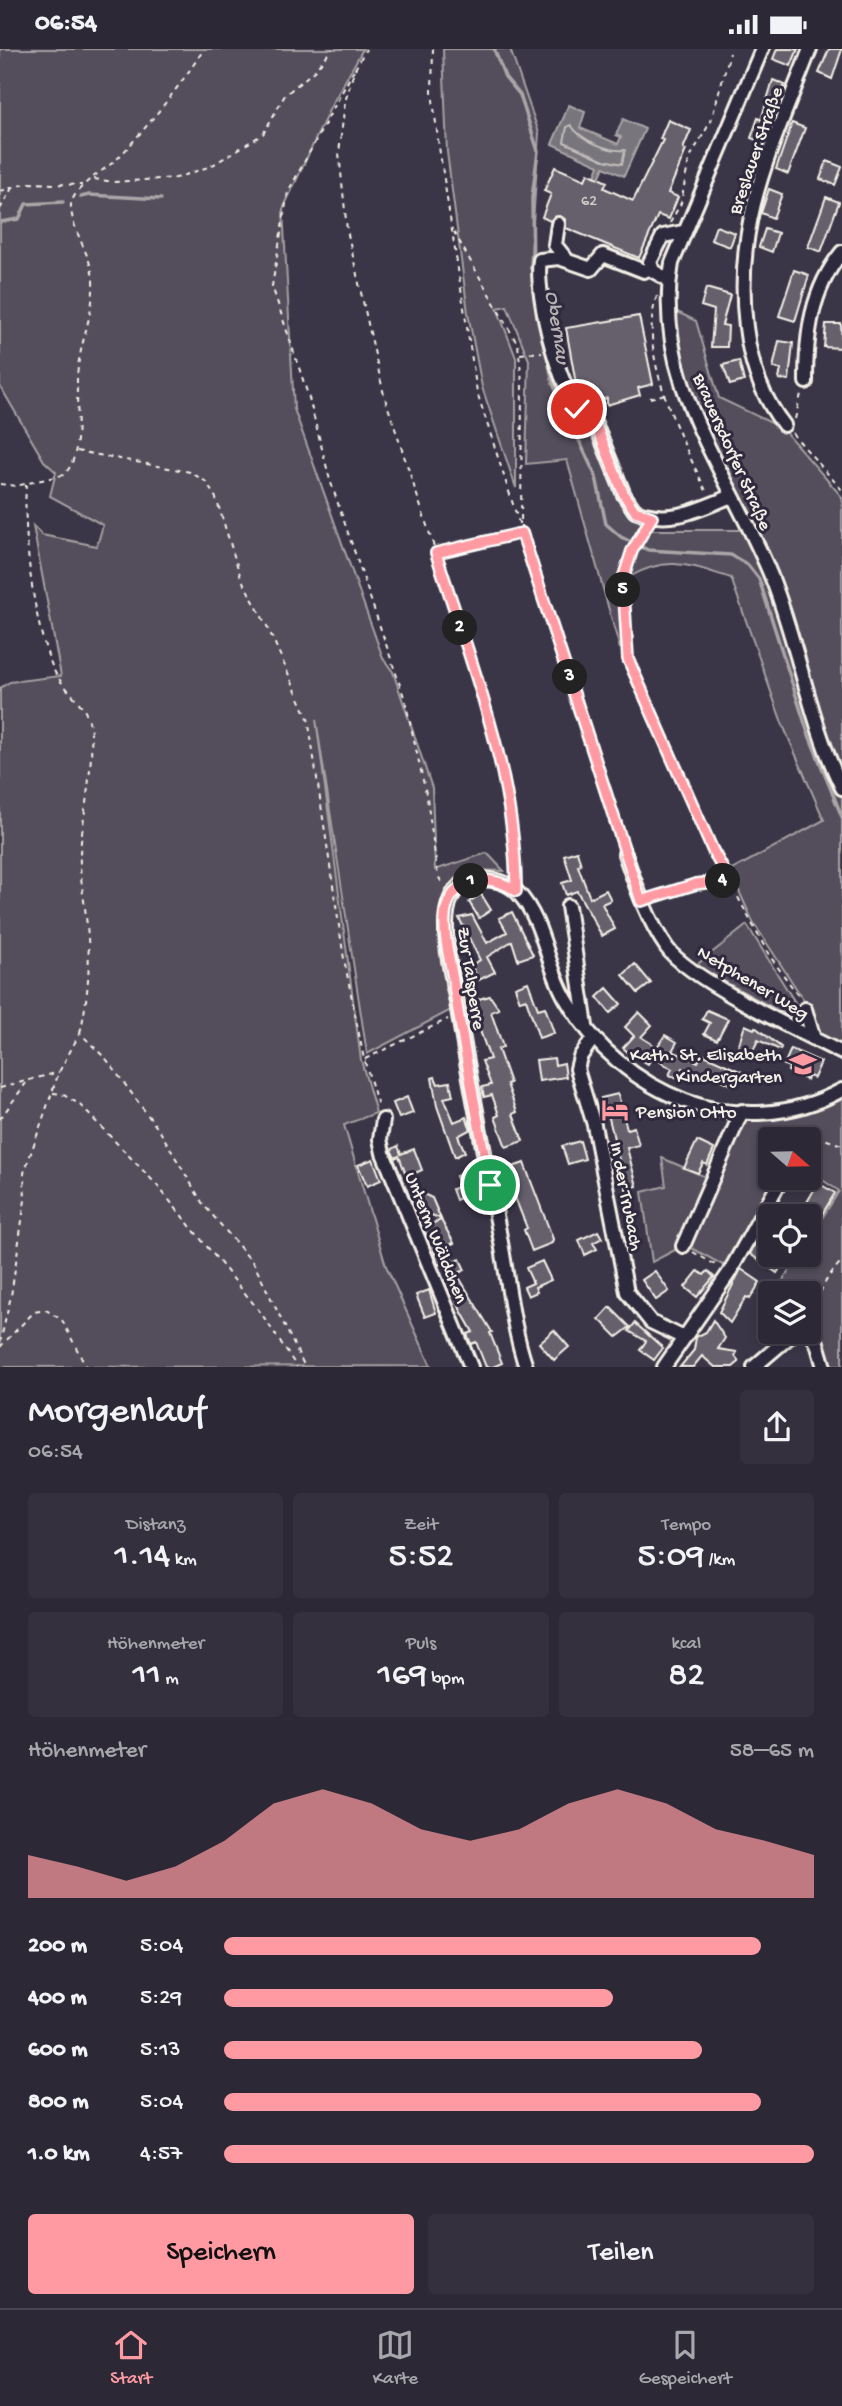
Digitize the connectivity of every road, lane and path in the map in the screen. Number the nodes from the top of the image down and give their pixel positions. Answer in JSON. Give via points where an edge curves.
{"nodes":[{"id":1,"x":204,"y":49,"type":"edge"},
{"id":2,"x":332,"y":49,"type":"edge"},
{"id":3,"x":366,"y":49,"type":"edge"},
{"id":4,"x":433,"y":49,"type":"edge"},
{"id":5,"x":762,"y":49,"type":"edge"},
{"id":6,"x":810,"y":49,"type":"edge"},
{"id":7,"x":354,"y":70,"type":"junction"},
{"id":8,"x":93,"y":179,"type":"junction"},
{"id":9,"x":83,"y":186,"type":"junction"},
{"id":10,"x":13,"y":187,"type":"junction"},
{"id":11,"x":0,"y":191,"type":"edge"},
{"id":12,"x":0,"y":209,"type":"edge"},
{"id":13,"x":558,"y":224,"type":"dead end"},
{"id":14,"x":453,"y":232,"type":"junction"},
{"id":15,"x":683,"y":232,"type":"junction"},
{"id":16,"x":842,"y":252,"type":"edge"},
{"id":17,"x":567,"y":260,"type":"junction"},
{"id":18,"x":651,"y":267,"type":"junction"},
{"id":19,"x":669,"y":280,"type":"junction"},
{"id":20,"x":537,"y":353,"type":"dead end"},
{"id":21,"x":519,"y":354,"type":"junction"},
{"id":22,"x":806,"y":382,"type":"joint"},
{"id":23,"x":665,"y":394,"type":"dead end"},
{"id":24,"x":650,"y":398,"type":"dead end"},
{"id":25,"x":788,"y":429,"type":"junction"},
{"id":26,"x":77,"y":451,"type":"junction"},
{"id":27,"x":0,"y":484,"type":"edge"},
{"id":28,"x":26,"y":484,"type":"junction"},
{"id":29,"x":842,"y":490,"type":"edge"},
{"id":30,"x":732,"y":496,"type":"junction"},
{"id":31,"x":652,"y":517,"type":"junction"},
{"id":32,"x":522,"y":533,"type":"junction"},
{"id":33,"x":436,"y":553,"type":"junction"},
{"id":34,"x":842,"y":788,"type":"edge"},
{"id":35,"x":625,"y":854,"type":"joint"},
{"id":36,"x":729,"y":880,"type":"junction"},
{"id":37,"x":516,"y":891,"type":"junction"},
{"id":38,"x":454,"y":893,"type":"junction"},
{"id":39,"x":641,"y":901,"type":"junction"},
{"id":40,"x":568,"y":906,"type":"dead end"},
{"id":41,"x":805,"y":1009,"type":"joint"},
{"id":42,"x":440,"y":1023,"type":"dead end"},
{"id":43,"x":80,"y":1033,"type":"junction"},
{"id":44,"x":589,"y":1035,"type":"junction"},
{"id":45,"x":814,"y":1039,"type":"junction"},
{"id":46,"x":842,"y":1053,"type":"edge"},
{"id":47,"x":364,"y":1059,"type":"junction"},
{"id":48,"x":60,"y":1072,"type":"junction"},
{"id":49,"x":27,"y":1082,"type":"junction"},
{"id":50,"x":0,"y":1088,"type":"edge"},
{"id":51,"x":842,"y":1090,"type":"edge"},
{"id":52,"x":52,"y":1093,"type":"junction"},
{"id":53,"x":742,"y":1111,"type":"junction"},
{"id":54,"x":0,"y":1119,"type":"edge"},
{"id":55,"x":383,"y":1120,"type":"joint"},
{"id":56,"x":821,"y":1140,"type":"edge"},
{"id":57,"x":842,"y":1145,"type":"edge"},
{"id":58,"x":775,"y":1190,"type":"edge"},
{"id":59,"x":683,"y":1246,"type":"joint"},
{"id":60,"x":842,"y":1261,"type":"edge"},
{"id":61,"x":729,"y":1273,"type":"junction"},
{"id":62,"x":821,"y":1289,"type":"edge"},
{"id":63,"x":684,"y":1338,"type":"junction"},
{"id":64,"x":781,"y":1344,"type":"edge"},
{"id":65,"x":817,"y":1344,"type":"edge"},
{"id":66,"x":0,"y":1345,"type":"edge"},
{"id":67,"x":86,"y":1367,"type":"edge"},
{"id":68,"x":297,"y":1367,"type":"edge"},
{"id":69,"x":305,"y":1367,"type":"edge"},
{"id":70,"x":471,"y":1367,"type":"edge"},
{"id":71,"x":526,"y":1367,"type":"edge"},
{"id":72,"x":664,"y":1367,"type":"edge"},
{"id":73,"x":754,"y":1367,"type":"edge"},
{"id":74,"x":824,"y":1367,"type":"edge"}],
"edges":[{"from":1,"to":8,"type":"path","via":[[131,144]]},
{"from":2,"to":8,"type":"path","via":[[285,95],[263,134],[211,166],[176,178]]},
{"from":3,"to":7,"type":"path"},
{"from":4,"to":14,"type":"path","via":[[432,92]]},
{"from":5,"to":15,"type":"street","name":"Brauersdorfer Straße"},
{"from":6,"to":25,"type":"street","name":"Breslauer Straße","via":[[756,192],[744,241],[742,289],[748,347],[767,404]]},
{"from":7,"to":33,"type":"path","via":[[339,153],[347,230],[384,395]]},
{"from":7,"to":38,"type":"path","via":[[288,193],[272,286],[417,750],[438,876]]},
{"from":8,"to":9,"type":"path"},
{"from":9,"to":10,"type":"path","via":[[44,182]]},
{"from":9,"to":26,"type":"path","via":[[73,197],[71,211],[90,261],[93,292],[78,353]]},
{"from":10,"to":11,"type":"path"},
{"from":10,"to":12,"type":"path"},
{"from":13,"to":17,"type":"street","via":[[555,245]]},
{"from":14,"to":21,"type":"path"},
{"from":14,"to":32,"type":"path","via":[[477,392]]},
{"from":15,"to":18,"type":"street","via":[[663,236]]},
{"from":15,"to":19,"type":"street","name":"Brauersdorfer Straße"},
{"from":16,"to":22,"type":"street","via":[[825,276],[809,320]]},
{"from":17,"to":18,"type":"street","via":[[592,269],[605,255],[645,271]]},
{"from":17,"to":31,"type":"street","via":[[542,259],[539,263],[563,381],[577,409],[595,423],[624,495],[635,511]]},
{"from":18,"to":19,"type":"street"},
{"from":19,"to":30,"type":"street","name":"Brauersdorfer Straße","via":[[671,345],[682,387]]},
{"from":20,"to":21,"type":"path"},
{"from":21,"to":32,"type":"path"},
{"from":22,"to":25,"type":"path"},
{"from":23,"to":24,"type":"path"},
{"from":25,"to":29,"type":"path"},
{"from":26,"to":28,"type":"path","via":[[63,475]]},
{"from":26,"to":47,"type":"path","via":[[190,473],[205,481],[216,498],[241,578],[308,718],[337,918]]},
{"from":27,"to":28,"type":"path"},
{"from":28,"to":43,"type":"path","via":[[30,560],[50,659],[90,724],[80,856],[89,946],[88,990]]},
{"from":30,"to":31,"type":"street","via":[[689,515]]},
{"from":30,"to":34,"type":"street","name":"Brauersdorfer Straße","via":[[773,582],[814,720]]},
{"from":31,"to":36,"type":"path","via":[[632,551],[623,579],[628,659]]},
{"from":32,"to":33,"type":"path"},
{"from":32,"to":35,"type":"path"},
{"from":33,"to":37,"type":"path","via":[[487,708],[506,794]]},
{"from":35,"to":39,"type":"street","name":"Netphener Weg"},
{"from":36,"to":39,"type":"path","via":[[696,884]]},
{"from":36,"to":41,"type":"path","via":[[769,955]]},
{"from":37,"to":38,"type":"street","via":[[484,879],[465,883]]},
{"from":37,"to":44,"type":"street","via":[[538,927],[564,997]]},
{"from":38,"to":71,"type":"street","name":"Zur Talsperre","via":[[445,918],[457,1002]]},
{"from":39,"to":45,"type":"street","name":"Netphener Weg","via":[[669,950],[698,973]]},
{"from":40,"to":44,"type":"street"},
{"from":41,"to":45,"type":"street"},
{"from":42,"to":47,"type":"path"},
{"from":43,"to":48,"type":"path"},
{"from":43,"to":69,"type":"path","via":[[107,1060],[161,1133],[203,1204],[254,1264]]},
{"from":44,"to":53,"type":"street","via":[[652,1088],[701,1106]]},
{"from":44,"to":63,"type":"street","name":"In der Trubach","via":[[577,1069],[594,1125],[627,1292],[651,1322]]},
{"from":45,"to":46,"type":"street","name":"Netphener Weg"},
{"from":47,"to":55,"type":"path"},
{"from":48,"to":49,"type":"path"},
{"from":48,"to":52,"type":"path"},
{"from":49,"to":50,"type":"path"},
{"from":49,"to":54,"type":"path"},
{"from":51,"to":53,"type":"street","via":[[797,1107]]},
{"from":52,"to":66,"type":"path","via":[[23,1173],[25,1200]]},
{"from":52,"to":68,"type":"path","via":[[79,1104],[156,1184],[261,1313]]},
{"from":53,"to":59,"type":"street"},
{"from":55,"to":70,"type":"street","name":"Unterm Wäldchen","via":[[383,1153]]},
{"from":56,"to":57,"type":"path"},
{"from":58,"to":61,"type":"street"},
{"from":59,"to":61,"type":"path"},
{"from":60,"to":62,"type":"path"},
{"from":61,"to":63,"type":"street"},
{"from":63,"to":72,"type":"street"},
{"from":64,"to":73,"type":"street"},
{"from":65,"to":74,"type":"street"},
{"from":66,"to":67,"type":"path","via":[[34,1312],[46,1310],[62,1320]]}]}
